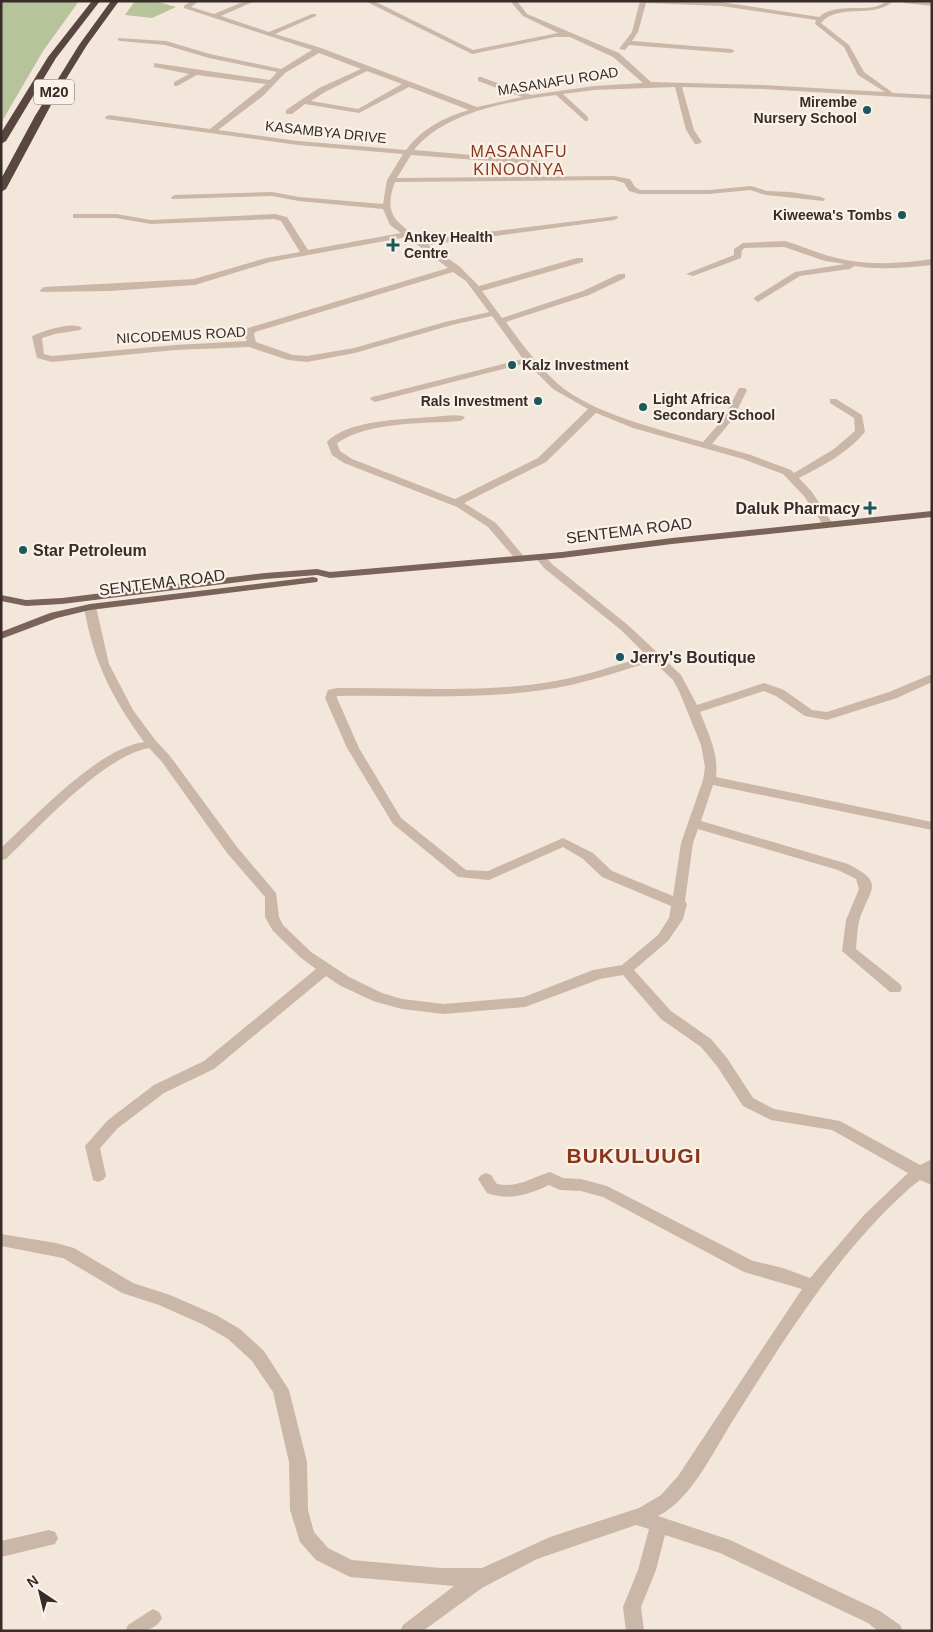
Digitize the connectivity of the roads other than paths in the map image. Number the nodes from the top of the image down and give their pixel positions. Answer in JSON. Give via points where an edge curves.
{"nodes":[{"id":1,"x":96,"y":1,"type":"edge"},
{"id":2,"x":115,"y":1,"type":"edge"},
{"id":3,"x":196,"y":1,"type":"edge"},
{"id":4,"x":252,"y":1,"type":"edge"},
{"id":5,"x":368,"y":1,"type":"edge"},
{"id":6,"x":513,"y":1,"type":"edge"},
{"id":7,"x":643,"y":1,"type":"edge"},
{"id":8,"x":890,"y":1,"type":"edge"},
{"id":9,"x":904,"y":1,"type":"edge"},
{"id":10,"x":719,"y":3,"type":"edge"},
{"id":11,"x":932,"y":4,"type":"edge"},
{"id":12,"x":314,"y":15,"type":"dead end"},
{"id":13,"x":212,"y":17,"type":"junction"},
{"id":14,"x":820,"y":19,"type":"junction"},
{"id":15,"x":269,"y":34,"type":"junction"},
{"id":16,"x":566,"y":34,"type":"junction"},
{"id":17,"x":120,"y":38,"type":"dead end"},
{"id":18,"x":628,"y":43,"type":"junction"},
{"id":19,"x":318,"y":50,"type":"junction"},
{"id":20,"x":731,"y":51,"type":"dead end"},
{"id":21,"x":616,"y":55,"type":"junction"},
{"id":22,"x":157,"y":65,"type":"dead end"},
{"id":23,"x":366,"y":69,"type":"junction"},
{"id":24,"x":282,"y":71,"type":"junction"},
{"id":25,"x":196,"y":73,"type":"junction"},
{"id":26,"x":481,"y":79,"type":"dead end"},
{"id":27,"x":271,"y":82,"type":"junction"},
{"id":28,"x":648,"y":83,"type":"junction"},
{"id":29,"x":177,"y":84,"type":"dead end"},
{"id":30,"x":408,"y":84,"type":"junction"},
{"id":31,"x":678,"y":84,"type":"junction"},
{"id":32,"x":558,"y":93,"type":"junction"},
{"id":33,"x":894,"y":94,"type":"junction"},
{"id":34,"x":932,"y":96,"type":"edge"},
{"id":35,"x":530,"y":97,"type":"junction"},
{"id":36,"x":305,"y":102,"type":"junction"},
{"id":37,"x":478,"y":110,"type":"junction"},
{"id":38,"x":289,"y":112,"type":"dead end"},
{"id":39,"x":109,"y":117,"type":"dead end"},
{"id":40,"x":585,"y":119,"type":"dead end"},
{"id":41,"x":212,"y":131,"type":"junction"},
{"id":42,"x":1,"y":141,"type":"edge"},
{"id":43,"x":698,"y":142,"type":"dead end"},
{"id":44,"x":408,"y":153,"type":"junction"},
{"id":45,"x":542,"y":163,"type":"dead end"},
{"id":46,"x":391,"y":180,"type":"junction"},
{"id":47,"x":1,"y":188,"type":"edge"},
{"id":48,"x":175,"y":197,"type":"dead end"},
{"id":49,"x":821,"y":199,"type":"dead end"},
{"id":50,"x":387,"y":207,"type":"junction"},
{"id":51,"x":76,"y":216,"type":"dead end"},
{"id":52,"x":614,"y":218,"type":"dead end"},
{"id":53,"x":409,"y":234,"type":"junction"},
{"id":54,"x":421,"y":243,"type":"junction"},
{"id":55,"x":306,"y":254,"type":"junction"},
{"id":56,"x":580,"y":260,"type":"dead end"},
{"id":57,"x":932,"y":262,"type":"edge"},
{"id":58,"x":858,"y":265,"type":"junction"},
{"id":59,"x":456,"y":268,"type":"junction"},
{"id":60,"x":690,"y":274,"type":"dead end"},
{"id":61,"x":622,"y":276,"type":"dead end"},
{"id":62,"x":478,"y":289,"type":"junction"},
{"id":63,"x":44,"y":290,"type":"dead end"},
{"id":64,"x":758,"y":299,"type":"dead end"},
{"id":65,"x":498,"y":317,"type":"junction"},
{"id":66,"x":77,"y":328,"type":"dead end"},
{"id":67,"x":253,"y":345,"type":"junction"},
{"id":68,"x":529,"y":360,"type":"junction"},
{"id":69,"x":742,"y":390,"type":"dead end"},
{"id":70,"x":375,"y":399,"type":"dead end"},
{"id":71,"x":833,"y":401,"type":"dead end"},
{"id":72,"x":594,"y":409,"type":"junction"},
{"id":73,"x":460,"y":418,"type":"dead end"},
{"id":74,"x":706,"y":446,"type":"junction"},
{"id":75,"x":794,"y":477,"type":"junction"},
{"id":76,"x":456,"y":503,"type":"junction"},
{"id":77,"x":932,"y":514,"type":"edge"},
{"id":78,"x":828,"y":524,"type":"junction"},
{"id":79,"x":540,"y":557,"type":"junction"},
{"id":80,"x":521,"y":559,"type":"junction"},
{"id":81,"x":330,"y":575,"type":"junction"},
{"id":82,"x":1,"y":598,"type":"edge"},
{"id":83,"x":90,"y":607,"type":"junction"},
{"id":84,"x":1,"y":636,"type":"edge"},
{"id":85,"x":656,"y":657,"type":"junction"},
{"id":86,"x":932,"y":677,"type":"edge"},
{"id":87,"x":694,"y":710,"type":"junction"},
{"id":88,"x":152,"y":744,"type":"junction"},
{"id":89,"x":709,"y":780,"type":"junction"},
{"id":90,"x":694,"y":823,"type":"junction"},
{"id":91,"x":932,"y":826,"type":"edge"},
{"id":92,"x":1,"y":856,"type":"edge"},
{"id":93,"x":680,"y":904,"type":"junction"},
{"id":94,"x":326,"y":968,"type":"junction"},
{"id":95,"x":626,"y":969,"type":"junction"},
{"id":96,"x":895,"y":988,"type":"dead end"},
{"id":97,"x":928,"y":1172,"type":"edge"},
{"id":98,"x":98,"y":1176,"type":"dead end"},
{"id":99,"x":486,"y":1179,"type":"dead end"},
{"id":100,"x":1,"y":1240,"type":"edge"},
{"id":101,"x":813,"y":1286,"type":"junction"},
{"id":102,"x":636,"y":1517,"type":"junction"},
{"id":103,"x":659,"y":1524,"type":"junction"},
{"id":104,"x":49,"y":1538,"type":"dead end"},
{"id":105,"x":1,"y":1549,"type":"edge"},
{"id":106,"x":482,"y":1577,"type":"junction"},
{"id":107,"x":153,"y":1618,"type":"dead end"},
{"id":108,"x":134,"y":1631,"type":"edge"},
{"id":109,"x":409,"y":1631,"type":"edge"},
{"id":110,"x":635,"y":1631,"type":"edge"},
{"id":111,"x":894,"y":1631,"type":"edge"}],
"edges":[{"from":1,"to":42,"type":"highway","number":"M20","via":[[52,57]]},
{"from":2,"to":47,"type":"highway","number":"M20","via":[[92,31],[30,131]]},
{"from":3,"to":13,"type":"street","via":[[186,7]]},
{"from":4,"to":13,"type":"street"},
{"from":5,"to":16,"type":"street","via":[[472,52]]},
{"from":6,"to":16,"type":"street","via":[[525,15]]},
{"from":7,"to":10,"type":"street"},
{"from":7,"to":18,"type":"street","via":[[635,32]]},
{"from":8,"to":14,"type":"street","via":[[878,8],[835,9]]},
{"from":9,"to":11,"type":"street"},
{"from":10,"to":14,"type":"street"},
{"from":12,"to":15,"type":"street"},
{"from":13,"to":15,"type":"street"},
{"from":14,"to":33,"type":"street","via":[[817,21],[819,26],[847,46],[861,74]]},
{"from":15,"to":19,"type":"street"},
{"from":16,"to":21,"type":"street"},
{"from":17,"to":24,"type":"street","via":[[166,43]]},
{"from":18,"to":20,"type":"street"},
{"from":18,"to":21,"type":"street"},
{"from":19,"to":23,"type":"street"},
{"from":19,"to":24,"type":"street"},
{"from":21,"to":28,"type":"street"},
{"from":22,"to":25,"type":"street"},
{"from":23,"to":30,"type":"street"},
{"from":23,"to":36,"type":"street"},
{"from":24,"to":27,"type":"street"},
{"from":25,"to":27,"type":"street"},
{"from":25,"to":29,"type":"street"},
{"from":26,"to":35,"type":"street"},
{"from":27,"to":41,"type":"street"},
{"from":28,"to":31,"type":"street","name":"MASANAFU ROAD"},
{"from":28,"to":32,"type":"street","name":"MASANAFU ROAD"},
{"from":30,"to":36,"type":"street","via":[[359,111]]},
{"from":30,"to":37,"type":"street"},
{"from":31,"to":33,"type":"street","name":"MASANAFU ROAD"},
{"from":31,"to":43,"type":"street","via":[[690,130]]},
{"from":32,"to":35,"type":"street","name":"MASANAFU ROAD"},
{"from":32,"to":40,"type":"street"},
{"from":33,"to":34,"type":"street","name":"MASANAFU ROAD"},
{"from":35,"to":37,"type":"street","name":"MASANAFU ROAD"},
{"from":36,"to":38,"type":"street"},
{"from":37,"to":44,"type":"street","name":"MASANAFU ROAD","via":[[439,124],[421,137]]},
{"from":39,"to":41,"type":"street","name":"KASAMBYA DRIVE"},
{"from":41,"to":44,"type":"street","name":"KASAMBYA DRIVE"},
{"from":44,"to":45,"type":"street","name":"KASAMBYA DRIVE"},
{"from":44,"to":46,"type":"street","name":"MASANAFU ROAD"},
{"from":46,"to":49,"type":"street","via":[[608,178],[627,181],[632,189],[639,192],[751,188],[766,193]]},
{"from":46,"to":50,"type":"street","name":"MASANAFU ROAD"},
{"from":48,"to":50,"type":"street","via":[[264,194]]},
{"from":50,"to":53,"type":"street","via":[[393,223]]},
{"from":51,"to":55,"type":"street","via":[[116,216],[151,222],[275,216],[284,219]]},
{"from":52,"to":54,"type":"street"},
{"from":53,"to":54,"type":"street"},
{"from":53,"to":55,"type":"street"},
{"from":54,"to":59,"type":"street"},
{"from":55,"to":63,"type":"street","via":[[259,262],[195,282]]},
{"from":56,"to":62,"type":"street"},
{"from":57,"to":58,"type":"street","via":[[886,267]]},
{"from":58,"to":60,"type":"street","via":[[828,259],[785,244],[743,246],[738,248],[738,256]]},
{"from":58,"to":64,"type":"street","via":[[798,274]]},
{"from":59,"to":62,"type":"street"},
{"from":59,"to":67,"type":"street","via":[[251,330]]},
{"from":61,"to":65,"type":"street","name":"NICODEMUS ROAD","via":[[586,293]]},
{"from":62,"to":65,"type":"street"},
{"from":65,"to":67,"type":"street","name":"NICODEMUS ROAD","via":[[467,318],[368,347],[306,359],[288,358]]},
{"from":65,"to":68,"type":"street"},
{"from":66,"to":67,"type":"street","name":"NICODEMUS ROAD","via":[[37,337],[40,356],[52,359],[148,348]]},
{"from":68,"to":70,"type":"street"},
{"from":68,"to":72,"type":"street","via":[[556,387]]},
{"from":69,"to":74,"type":"street","via":[[728,419]]},
{"from":71,"to":75,"type":"street","via":[[859,417],[860,432],[830,456]]},
{"from":72,"to":74,"type":"street","via":[[636,426]]},
{"from":72,"to":76,"type":"street","via":[[542,460]]},
{"from":73,"to":76,"type":"street","via":[[379,425],[332,442],[336,453],[348,461]]},
{"from":74,"to":75,"type":"street","via":[[772,465]]},
{"from":75,"to":78,"type":"street"},
{"from":76,"to":80,"type":"street","via":[[492,526]]},
{"from":77,"to":78,"type":"main road","name":"SENTEMA ROAD"},
{"from":78,"to":79,"type":"main road","name":"SENTEMA ROAD"},
{"from":79,"to":80,"type":"main road","name":"SENTEMA ROAD"},
{"from":79,"to":85,"type":"street"},
{"from":80,"to":81,"type":"main road","name":"SENTEMA ROAD"},
{"from":81,"to":82,"type":"main road","name":"SENTEMA ROAD","via":[[317,572],[264,576],[62,601],[26,603]]},
{"from":81,"to":83,"type":"main road","name":"SENTEMA ROAD","via":[[318,580]]},
{"from":83,"to":84,"type":"main road","name":"SENTEMA ROAD","via":[[54,615]]},
{"from":83,"to":88,"type":"street","via":[[105,671]]},
{"from":85,"to":87,"type":"street","via":[[677,678]]},
{"from":85,"to":93,"type":"street","via":[[579,680],[542,687],[446,694],[337,692],[331,698],[353,748],[397,820],[463,874],[488,876],[562,842],[588,856],[607,874]]},
{"from":86,"to":87,"type":"street","via":[[893,696],[826,716],[808,714],[780,693],[764,687]]},
{"from":87,"to":89,"type":"street","via":[[707,745],[711,767]]},
{"from":88,"to":92,"type":"street","via":[[138,746],[102,766]]},
{"from":88,"to":94,"type":"street","via":[[271,896],[272,916],[278,928],[306,956]]},
{"from":89,"to":90,"type":"street"},
{"from":89,"to":91,"type":"street"},
{"from":90,"to":93,"type":"street","via":[[681,875]]},
{"from":90,"to":96,"type":"street","via":[[843,867],[861,876],[866,882],[866,889],[853,920],[849,951]]},
{"from":93,"to":95,"type":"street","via":[[676,919],[663,938]]},
{"from":94,"to":95,"type":"street","via":[[344,981],[378,996],[402,1004],[444,1009],[525,1002],[598,974]]},
{"from":94,"to":98,"type":"street","via":[[208,1065],[159,1089],[113,1124],[92,1146]]},
{"from":95,"to":97,"type":"street","via":[[650,1000],[706,1043],[748,1102],[771,1114],[836,1125]]},
{"from":97,"to":101,"type":"street","via":[[889,1198],[843,1247]]},
{"from":99,"to":101,"type":"street","via":[[492,1189],[505,1194],[525,1190],[550,1178],[560,1184],[607,1192],[750,1267]]},
{"from":100,"to":106,"type":"street","via":[[68,1253],[120,1284],[210,1320],[234,1334],[258,1356],[281,1390],[298,1462],[299,1510],[306,1536],[322,1554],[350,1568],[441,1577]]},
{"from":101,"to":102,"type":"street","via":[[690,1472],[665,1503]]},
{"from":102,"to":103,"type":"street"},
{"from":102,"to":106,"type":"street","via":[[551,1544]]},
{"from":103,"to":110,"type":"street","via":[[647,1570],[632,1606]]},
{"from":103,"to":111,"type":"street","via":[[724,1546],[874,1617]]},
{"from":104,"to":105,"type":"street"},
{"from":106,"to":109,"type":"street","via":[[460,1590]]},
{"from":107,"to":108,"type":"street"}]}
